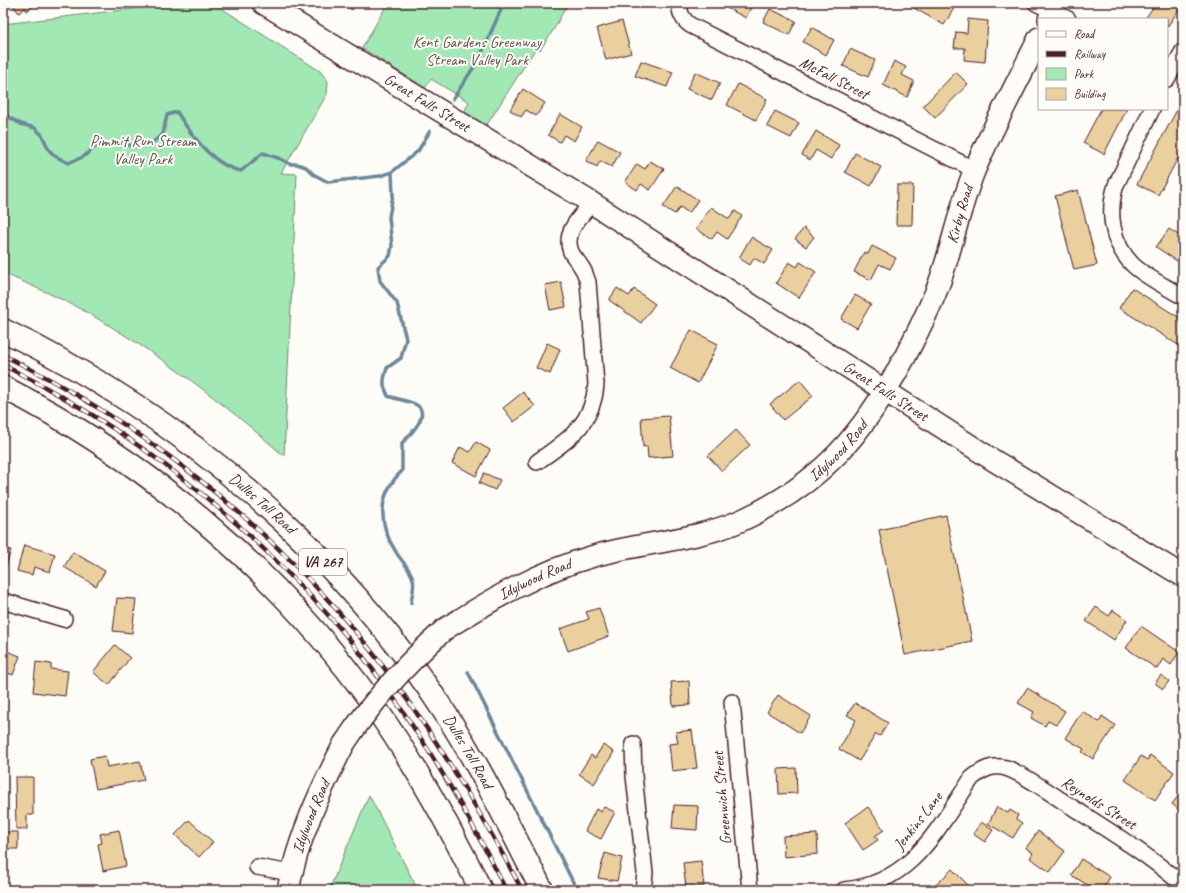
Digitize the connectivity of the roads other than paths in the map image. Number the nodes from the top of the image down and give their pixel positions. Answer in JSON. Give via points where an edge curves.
{"nodes":[{"id":1,"x":277,"y":6,"type":"edge"},
{"id":2,"x":677,"y":11,"type":"edge"},
{"id":3,"x":1038,"y":40,"type":"edge"},
{"id":4,"x":1183,"y":51,"type":"edge"},
{"id":5,"x":1169,"y":71,"type":"edge"},
{"id":6,"x":1152,"y":110,"type":"edge"},
{"id":7,"x":975,"y":170,"type":"junction"},
{"id":8,"x":592,"y":203,"type":"junction"},
{"id":9,"x":1183,"y":297,"type":"edge"},
{"id":10,"x":3,"y":330,"type":"edge"},
{"id":11,"x":3,"y":387,"type":"edge"},
{"id":12,"x":887,"y":391,"type":"junction"},
{"id":13,"x":537,"y":462,"type":"dead end"},
{"id":14,"x":1183,"y":576,"type":"edge"},
{"id":15,"x":3,"y":601,"type":"edge"},
{"id":16,"x":64,"y":619,"type":"dead end"},
{"id":17,"x":732,"y":702,"type":"dead end"},
{"id":18,"x":633,"y":744,"type":"dead end"},
{"id":19,"x":988,"y":768,"type":"joint"},
{"id":20,"x":257,"y":867,"type":"dead end"},
{"id":21,"x":289,"y":882,"type":"edge"},
{"id":22,"x":1183,"y":885,"type":"edge"},
{"id":23,"x":481,"y":890,"type":"edge"},
{"id":24,"x":542,"y":890,"type":"edge"},
{"id":25,"x":643,"y":890,"type":"edge"},
{"id":26,"x":750,"y":890,"type":"edge"},
{"id":27,"x":844,"y":890,"type":"edge"}],
"edges":[{"from":1,"to":8,"type":"main road","name":"Great Falls Street"},
{"from":2,"to":7,"type":"street","name":"McFall Street","via":[[690,25]]},
{"from":3,"to":7,"type":"main road","name":"Kirby Road"},
{"from":4,"to":5,"type":"street"},
{"from":6,"to":9,"type":"street","via":[[1116,185],[1112,196],[1111,216],[1124,255],[1134,266]]},
{"from":7,"to":12,"type":"main road","name":"Kirby Road","via":[[939,283],[922,324]]},
{"from":8,"to":12,"type":"main road","name":"Great Falls Street"},
{"from":8,"to":13,"type":"street","via":[[573,226],[569,244],[571,253],[583,268],[588,282],[595,397],[582,425],[569,440]]},
{"from":10,"to":24,"type":"highway","name":"Dulles Toll Road","number":"VA 267","via":[[90,377],[190,444],[252,493],[322,561],[387,634],[436,699],[498,802]]},
{"from":11,"to":23,"type":"highway","via":[[66,422],[152,480],[215,532],[285,599],[340,663],[385,723],[427,789]]},
{"from":12,"to":14,"type":"main road","name":"Great Falls Street","via":[[993,460]]},
{"from":12,"to":21,"type":"main road","name":"Idylwood Road","bridge":true,"via":[[869,418],[830,462],[805,483],[767,508],[716,529],[594,556],[536,576],[492,599],[445,630],[416,655],[378,698],[344,744],[309,817]]},
{"from":15,"to":16,"type":"street"},
{"from":17,"to":26,"type":"street","name":"Greenwich Street"},
{"from":18,"to":25,"type":"street","via":[[645,873]]},
{"from":19,"to":22,"type":"street","name":"Reynolds Street","via":[[1006,768],[1041,788],[1134,846]]},
{"from":19,"to":27,"type":"street","name":"Jenkins Lane","via":[[972,778],[918,856],[902,869],[877,883]]},
{"from":20,"to":21,"type":"street"}]}
